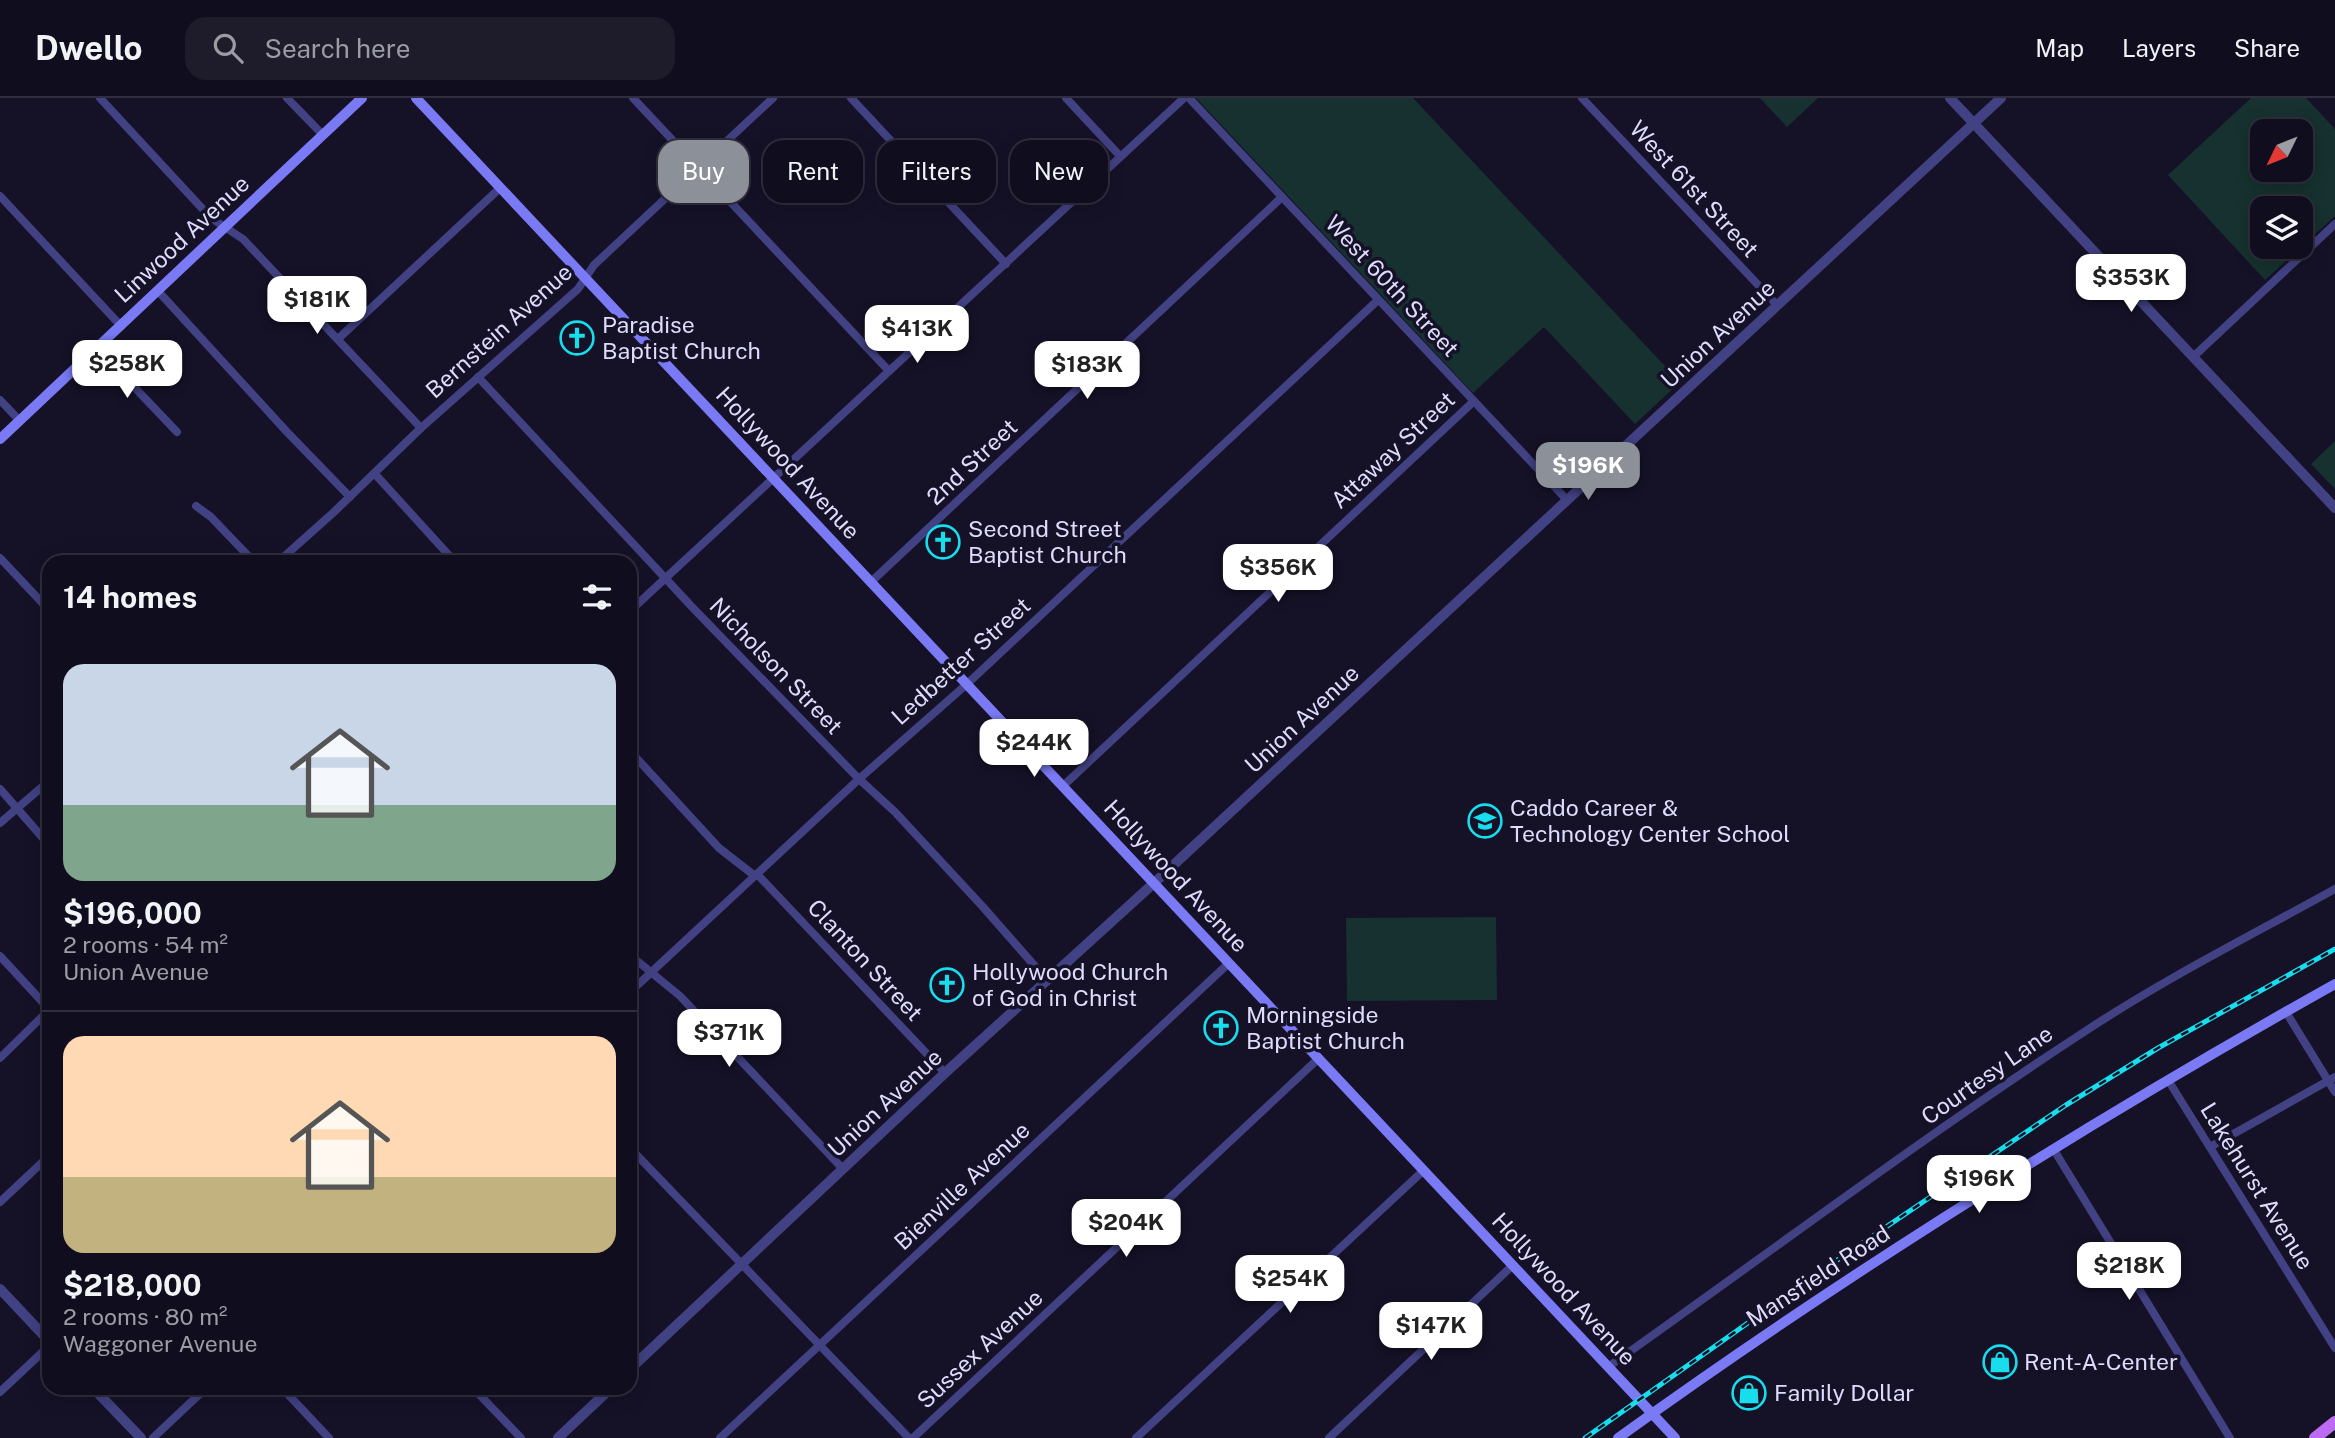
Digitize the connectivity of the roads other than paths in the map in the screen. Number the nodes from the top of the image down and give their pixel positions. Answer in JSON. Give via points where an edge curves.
{"nodes":[{"id":1,"x":100,"y":98,"type":"edge"},
{"id":2,"x":288,"y":98,"type":"edge"},
{"id":3,"x":362,"y":98,"type":"edge"},
{"id":4,"x":416,"y":98,"type":"edge"},
{"id":5,"x":634,"y":98,"type":"edge"},
{"id":6,"x":773,"y":98,"type":"edge"},
{"id":7,"x":851,"y":98,"type":"edge"},
{"id":8,"x":1066,"y":98,"type":"edge"},
{"id":9,"x":1186,"y":98,"type":"edge"},
{"id":10,"x":1582,"y":98,"type":"edge"},
{"id":11,"x":1950,"y":98,"type":"edge"},
{"id":12,"x":2001,"y":98,"type":"edge"},
{"id":13,"x":1974,"y":124,"type":"junction"},
{"id":14,"x":323,"y":135,"type":"junction"},
{"id":15,"x":673,"y":140,"type":"edge"},
{"id":16,"x":729,"y":140,"type":"edge"},
{"id":17,"x":1120,"y":156,"type":"junction"},
{"id":18,"x":500,"y":188,"type":"junction"},
{"id":19,"x":0,"y":197,"type":"edge"},
{"id":20,"x":1282,"y":197,"type":"junction"},
{"id":21,"x":661,"y":203,"type":"edge"},
{"id":22,"x":732,"y":203,"type":"edge"},
{"id":23,"x":2335,"y":224,"type":"edge"},
{"id":24,"x":227,"y":227,"type":"junction"},
{"id":25,"x":1006,"y":264,"type":"junction"},
{"id":26,"x":587,"y":279,"type":"junction"},
{"id":27,"x":158,"y":291,"type":"junction"},
{"id":28,"x":1378,"y":300,"type":"junction"},
{"id":29,"x":1777,"y":305,"type":"junction"},
{"id":30,"x":121,"y":326,"type":"junction"},
{"id":31,"x":339,"y":338,"type":"junction"},
{"id":32,"x":97,"y":348,"type":"junction"},
{"id":33,"x":2193,"y":357,"type":"junction"},
{"id":34,"x":889,"y":371,"type":"junction"},
{"id":35,"x":478,"y":377,"type":"junction"},
{"id":36,"x":0,"y":400,"type":"edge"},
{"id":37,"x":1474,"y":401,"type":"junction"},
{"id":38,"x":20,"y":421,"type":"junction"},
{"id":39,"x":421,"y":428,"type":"junction"},
{"id":40,"x":177,"y":432,"type":"dead end"},
{"id":41,"x":0,"y":439,"type":"edge"},
{"id":42,"x":375,"y":474,"type":"junction"},
{"id":43,"x":773,"y":478,"type":"junction"},
{"id":44,"x":350,"y":497,"type":"junction"},
{"id":45,"x":1567,"y":500,"type":"junction"},
{"id":46,"x":196,"y":506,"type":"dead end"},
{"id":47,"x":2335,"y":508,"type":"edge"},
{"id":48,"x":247,"y":555,"type":"edge"},
{"id":49,"x":286,"y":555,"type":"edge"},
{"id":50,"x":449,"y":555,"type":"edge"},
{"id":51,"x":0,"y":558,"type":"edge"},
{"id":52,"x":666,"y":577,"type":"junction"},
{"id":53,"x":871,"y":582,"type":"junction"},
{"id":54,"x":42,"y":603,"type":"edge"},
{"id":55,"x":637,"y":604,"type":"edge"},
{"id":56,"x":967,"y":684,"type":"junction"},
{"id":57,"x":637,"y":759,"type":"edge"},
{"id":58,"x":859,"y":779,"type":"junction"},
{"id":59,"x":1063,"y":786,"type":"junction"},
{"id":60,"x":42,"y":787,"type":"edge"},
{"id":61,"x":0,"y":789,"type":"edge"},
{"id":62,"x":16,"y":809,"type":"junction"},
{"id":63,"x":0,"y":823,"type":"edge"},
{"id":64,"x":42,"y":837,"type":"edge"},
{"id":65,"x":756,"y":875,"type":"junction"},
{"id":66,"x":1154,"y":883,"type":"junction"},
{"id":67,"x":2335,"y":889,"type":"edge"},
{"id":68,"x":0,"y":956,"type":"edge"},
{"id":69,"x":637,"y":960,"type":"edge"},
{"id":70,"x":1229,"y":963,"type":"junction"},
{"id":71,"x":652,"y":972,"type":"junction"},
{"id":72,"x":1048,"y":981,"type":"junction"},
{"id":73,"x":2335,"y":984,"type":"edge"},
{"id":74,"x":637,"y":986,"type":"edge"},
{"id":75,"x":42,"y":1001,"type":"edge"},
{"id":76,"x":2286,"y":1012,"type":"junction"},
{"id":77,"x":42,"y":1016,"type":"edge"},
{"id":78,"x":0,"y":1058,"type":"edge"},
{"id":79,"x":1319,"y":1058,"type":"junction"},
{"id":80,"x":945,"y":1073,"type":"junction"},
{"id":81,"x":2332,"y":1079,"type":"edge"},
{"id":82,"x":2168,"y":1080,"type":"junction"},
{"id":83,"x":2335,"y":1092,"type":"edge"},
{"id":84,"x":2210,"y":1147,"type":"junction"},
{"id":85,"x":2054,"y":1150,"type":"junction"},
{"id":86,"x":637,"y":1155,"type":"edge"},
{"id":87,"x":42,"y":1163,"type":"edge"},
{"id":88,"x":842,"y":1169,"type":"junction"},
{"id":89,"x":1424,"y":1171,"type":"junction"},
{"id":90,"x":0,"y":1202,"type":"edge"},
{"id":91,"x":741,"y":1263,"type":"junction"},
{"id":92,"x":1513,"y":1265,"type":"junction"},
{"id":93,"x":0,"y":1289,"type":"edge"},
{"id":94,"x":42,"y":1334,"type":"edge"},
{"id":95,"x":820,"y":1345,"type":"junction"},
{"id":96,"x":2335,"y":1348,"type":"edge"},
{"id":97,"x":42,"y":1353,"type":"edge"},
{"id":98,"x":637,"y":1357,"type":"edge"},
{"id":99,"x":640,"y":1360,"type":"junction"},
{"id":100,"x":637,"y":1363,"type":"edge"},
{"id":101,"x":1608,"y":1367,"type":"junction"},
{"id":102,"x":0,"y":1392,"type":"edge"},
{"id":103,"x":100,"y":1395,"type":"edge"},
{"id":104,"x":199,"y":1395,"type":"edge"},
{"id":105,"x":289,"y":1395,"type":"edge"},
{"id":106,"x":480,"y":1395,"type":"edge"},
{"id":107,"x":604,"y":1395,"type":"edge"},
{"id":108,"x":1652,"y":1414,"type":"junction"},
{"id":109,"x":2335,"y":1422,"type":"edge"},
{"id":110,"x":141,"y":1438,"type":"edge"},
{"id":111,"x":153,"y":1438,"type":"edge"},
{"id":112,"x":329,"y":1438,"type":"edge"},
{"id":113,"x":521,"y":1438,"type":"edge"},
{"id":114,"x":558,"y":1438,"type":"edge"},
{"id":115,"x":720,"y":1438,"type":"edge"},
{"id":116,"x":911,"y":1438,"type":"edge"},
{"id":117,"x":1136,"y":1438,"type":"edge"},
{"id":118,"x":1329,"y":1438,"type":"edge"},
{"id":119,"x":1618,"y":1438,"type":"edge"},
{"id":120,"x":1675,"y":1438,"type":"edge"},
{"id":121,"x":2230,"y":1438,"type":"edge"},
{"id":122,"x":2315,"y":1438,"type":"edge"}],
"edges":[{"from":1,"to":24,"type":"street","via":[[211,218]]},
{"from":2,"to":14,"type":"street"},
{"from":3,"to":14,"type":"main road","name":"Linwood Avenue"},
{"from":4,"to":18,"type":"main road","name":"Hollywood Avenue"},
{"from":5,"to":15,"type":"street"},
{"from":6,"to":16,"type":"street","name":"Bernstein Avenue"},
{"from":7,"to":25,"type":"street"},
{"from":8,"to":17,"type":"street"},
{"from":9,"to":17,"type":"street"},
{"from":9,"to":20,"type":"street","name":"West 60th Street"},
{"from":10,"to":29,"type":"street","name":"West 61st Street"},
{"from":11,"to":13,"type":"street"},
{"from":12,"to":13,"type":"street","name":"Union Avenue"},
{"from":13,"to":29,"type":"street","name":"Union Avenue"},
{"from":13,"to":33,"type":"street"},
{"from":14,"to":24,"type":"main road","name":"Linwood Avenue"},
{"from":17,"to":25,"type":"street"},
{"from":18,"to":26,"type":"main road","name":"Hollywood Avenue"},
{"from":18,"to":31,"type":"street"},
{"from":19,"to":30,"type":"street"},
{"from":20,"to":28,"type":"street","name":"West 60th Street"},
{"from":20,"to":53,"type":"street","name":"2nd Street"},
{"from":21,"to":26,"type":"street","name":"Bernstein Avenue","via":[[594,265]]},
{"from":22,"to":34,"type":"street"},
{"from":23,"to":33,"type":"street"},
{"from":24,"to":27,"type":"main road","name":"Linwood Avenue"},
{"from":24,"to":31,"type":"street"},
{"from":25,"to":34,"type":"street"},
{"from":26,"to":35,"type":"street","name":"Bernstein Avenue"},
{"from":26,"to":43,"type":"main road","name":"Hollywood Avenue"},
{"from":27,"to":30,"type":"main road","name":"Linwood Avenue"},
{"from":27,"to":44,"type":"street"},
{"from":28,"to":37,"type":"street","name":"West 60th Street"},
{"from":28,"to":56,"type":"street","name":"Ledbetter Street"},
{"from":29,"to":45,"type":"street","name":"Union Avenue"},
{"from":30,"to":32,"type":"main road","name":"Linwood Avenue"},
{"from":31,"to":39,"type":"street"},
{"from":32,"to":38,"type":"main road","name":"Linwood Avenue"},
{"from":32,"to":40,"type":"street"},
{"from":33,"to":47,"type":"street"},
{"from":34,"to":43,"type":"street"},
{"from":35,"to":39,"type":"street","name":"Bernstein Avenue"},
{"from":35,"to":52,"type":"street","name":"Nicholson Street"},
{"from":36,"to":38,"type":"street"},
{"from":37,"to":45,"type":"street","name":"West 60th Street"},
{"from":37,"to":59,"type":"street","name":"Attaway Street"},
{"from":38,"to":41,"type":"main road","name":"Linwood Avenue"},
{"from":39,"to":42,"type":"street","name":"Bernstein Avenue"},
{"from":42,"to":44,"type":"street","name":"Bernstein Avenue"},
{"from":42,"to":50,"type":"street"},
{"from":43,"to":52,"type":"street"},
{"from":43,"to":53,"type":"main road","name":"Hollywood Avenue"},
{"from":44,"to":49,"type":"street","name":"Bernstein Avenue"},
{"from":45,"to":66,"type":"street","name":"Union Avenue"},
{"from":46,"to":48,"type":"street"},
{"from":51,"to":54,"type":"street"},
{"from":52,"to":55,"type":"street"},
{"from":52,"to":58,"type":"street","name":"Nicholson Street"},
{"from":53,"to":56,"type":"main road","name":"Hollywood Avenue"},
{"from":56,"to":58,"type":"street","name":"Ledbetter Street"},
{"from":56,"to":59,"type":"main road","name":"Hollywood Avenue"},
{"from":57,"to":65,"type":"street","name":"Clanton Street","via":[[719,848]]},
{"from":58,"to":65,"type":"street","name":"Ledbetter Street"},
{"from":58,"to":72,"type":"street","name":"Nicholson Street","via":[[895,812]]},
{"from":59,"to":66,"type":"main road","name":"Hollywood Avenue"},
{"from":60,"to":62,"type":"street"},
{"from":61,"to":62,"type":"street"},
{"from":62,"to":63,"type":"street"},
{"from":62,"to":64,"type":"street"},
{"from":65,"to":71,"type":"street","name":"Ledbetter Street"},
{"from":65,"to":80,"type":"street","name":"Clanton Street"},
{"from":66,"to":70,"type":"main road","name":"Hollywood Avenue"},
{"from":66,"to":72,"type":"street","name":"Union Avenue"},
{"from":67,"to":101,"type":"street","name":"Courtesy Lane","via":[[2082,1033]]},
{"from":68,"to":75,"type":"street"},
{"from":69,"to":71,"type":"street"},
{"from":70,"to":79,"type":"main road","name":"Hollywood Avenue"},
{"from":70,"to":95,"type":"street","name":"Bienville Avenue"},
{"from":71,"to":74,"type":"street","name":"Ledbetter Street"},
{"from":71,"to":88,"type":"street","via":[[710,1026]]},
{"from":72,"to":80,"type":"street","name":"Union Avenue"},
{"from":73,"to":76,"type":"main road","name":"Mansfield Road"},
{"from":76,"to":81,"type":"street"},
{"from":76,"to":82,"type":"main road","name":"Mansfield Road"},
{"from":77,"to":78,"type":"street"},
{"from":79,"to":89,"type":"main road","name":"Hollywood Avenue"},
{"from":79,"to":116,"type":"street","name":"Sussex Avenue"},
{"from":80,"to":88,"type":"street","name":"Union Avenue"},
{"from":81,"to":83,"type":"street"},
{"from":81,"to":84,"type":"street"},
{"from":82,"to":84,"type":"street","name":"Lakehurst Avenue"},
{"from":82,"to":85,"type":"main road","name":"Mansfield Road"},
{"from":84,"to":96,"type":"street","name":"Lakehurst Avenue"},
{"from":85,"to":108,"type":"main road","name":"Mansfield Road","via":[[1756,1340]]},
{"from":85,"to":121,"type":"street"},
{"from":86,"to":91,"type":"street"},
{"from":87,"to":90,"type":"street"},
{"from":88,"to":91,"type":"street","name":"Union Avenue"},
{"from":89,"to":92,"type":"main road","name":"Hollywood Avenue"},
{"from":89,"to":117,"type":"street"},
{"from":91,"to":95,"type":"street"},
{"from":91,"to":99,"type":"street","name":"Union Avenue"},
{"from":92,"to":101,"type":"main road","name":"Hollywood Avenue"},
{"from":92,"to":118,"type":"street"},
{"from":93,"to":94,"type":"street"},
{"from":95,"to":115,"type":"street","name":"Bienville Avenue"},
{"from":95,"to":116,"type":"street"},
{"from":97,"to":102,"type":"street"},
{"from":98,"to":99,"type":"street"},
{"from":99,"to":100,"type":"street","name":"Union Avenue"},
{"from":101,"to":108,"type":"main road","name":"Hollywood Avenue"},
{"from":103,"to":110,"type":"street"},
{"from":104,"to":111,"type":"street"},
{"from":105,"to":112,"type":"street"},
{"from":106,"to":113,"type":"street"},
{"from":107,"to":114,"type":"street"},
{"from":108,"to":119,"type":"main road","name":"Mansfield Road"},
{"from":108,"to":120,"type":"main road","name":"Hollywood Avenue"},
{"from":109,"to":122,"type":"main road"}]}
